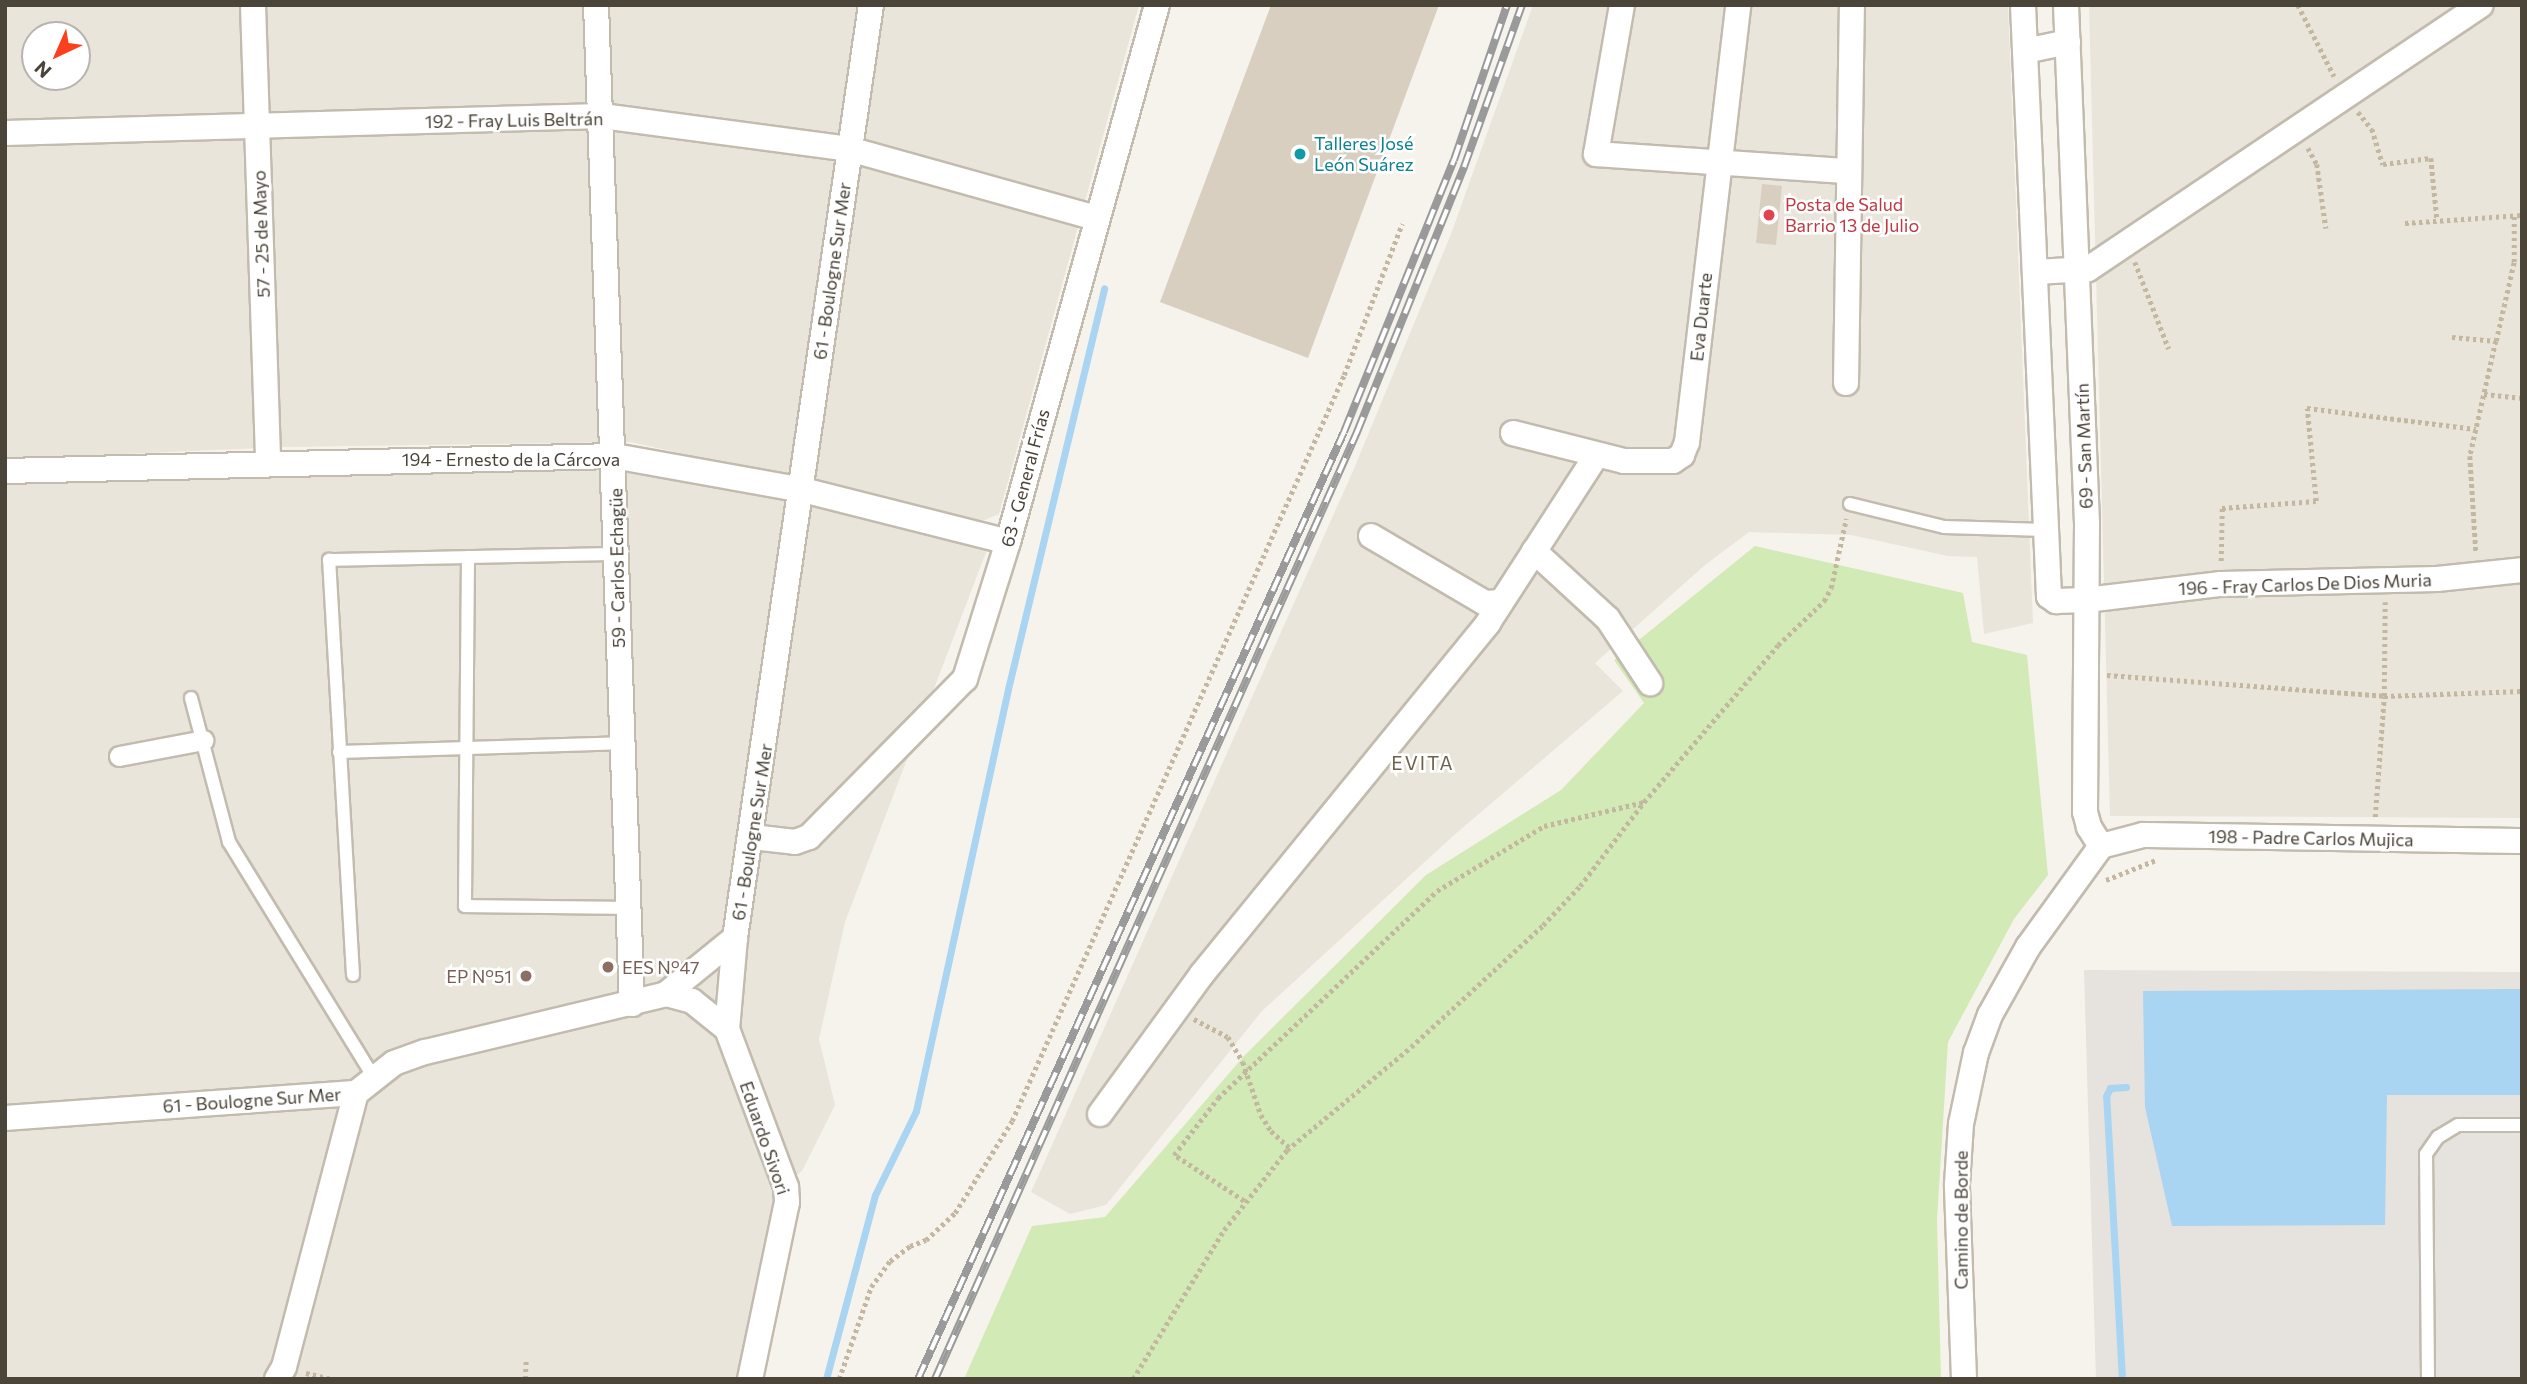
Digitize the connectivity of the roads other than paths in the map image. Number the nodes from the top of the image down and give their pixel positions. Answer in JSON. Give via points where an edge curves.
{"nodes":[{"id":1,"x":253,"y":5,"type":"edge"},
{"id":2,"x":596,"y":5,"type":"edge"},
{"id":3,"x":871,"y":5,"type":"edge"},
{"id":4,"x":1157,"y":5,"type":"edge"},
{"id":5,"x":1622,"y":5,"type":"edge"},
{"id":6,"x":1738,"y":5,"type":"edge"},
{"id":7,"x":1852,"y":5,"type":"edge"},
{"id":8,"x":2023,"y":5,"type":"edge"},
{"id":9,"x":2066,"y":5,"type":"edge"},
{"id":10,"x":2481,"y":5,"type":"edge"},
{"id":11,"x":2068,"y":42,"type":"junction"},
{"id":12,"x":2025,"y":51,"type":"junction"},
{"id":13,"x":602,"y":116,"type":"junction"},
{"id":14,"x":257,"y":127,"type":"junction"},
{"id":15,"x":5,"y":133,"type":"edge"},
{"id":16,"x":849,"y":149,"type":"junction"},
{"id":17,"x":1718,"y":162,"type":"junction"},
{"id":18,"x":1847,"y":171,"type":"junction"},
{"id":19,"x":1096,"y":218,"type":"junction"},
{"id":20,"x":2078,"y":271,"type":"junction"},
{"id":21,"x":2036,"y":272,"type":"junction"},
{"id":22,"x":1846,"y":383,"type":"dead end"},
{"id":23,"x":1513,"y":433,"type":"dead end"},
{"id":24,"x":614,"y":456,"type":"junction"},
{"id":25,"x":1596,"y":456,"type":"junction"},
{"id":26,"x":268,"y":462,"type":"junction"},
{"id":27,"x":5,"y":471,"type":"edge"},
{"id":28,"x":803,"y":490,"type":"junction"},
{"id":29,"x":1850,"y":504,"type":"road end"},
{"id":30,"x":2046,"y":530,"type":"junction"},
{"id":31,"x":1371,"y":536,"type":"dead end"},
{"id":32,"x":1008,"y":542,"type":"junction"},
{"id":33,"x":1534,"y":551,"type":"junction"},
{"id":34,"x":617,"y":554,"type":"junction"},
{"id":35,"x":468,"y":556,"type":"junction"},
{"id":36,"x":2522,"y":570,"type":"edge"},
{"id":37,"x":2086,"y":600,"type":"junction"},
{"id":38,"x":1501,"y":602,"type":"junction"},
{"id":39,"x":1650,"y":683,"type":"dead end"},
{"id":40,"x":191,"y":698,"type":"dead end"},
{"id":41,"x":204,"y":740,"type":"junction"},
{"id":42,"x":621,"y":743,"type":"junction"},
{"id":43,"x":465,"y":745,"type":"junction"},
{"id":44,"x":340,"y":752,"type":"junction"},
{"id":45,"x":118,"y":756,"type":"dead end"},
{"id":46,"x":752,"y":837,"type":"junction"},
{"id":47,"x":2522,"y":841,"type":"edge"},
{"id":48,"x":2101,"y":846,"type":"junction"},
{"id":49,"x":629,"y":908,"type":"junction"},
{"id":50,"x":735,"y":938,"type":"junction"},
{"id":51,"x":353,"y":975,"type":"dead end"},
{"id":52,"x":666,"y":994,"type":"junction"},
{"id":53,"x":632,"y":1004,"type":"junction"},
{"id":54,"x":727,"y":1029,"type":"junction"},
{"id":55,"x":364,"y":1084,"type":"junction"},
{"id":56,"x":1100,"y":1114,"type":"dead end"},
{"id":57,"x":5,"y":1118,"type":"edge"},
{"id":58,"x":2522,"y":1125,"type":"edge"},
{"id":59,"x":277,"y":1379,"type":"edge"},
{"id":60,"x":750,"y":1379,"type":"edge"},
{"id":61,"x":1964,"y":1379,"type":"edge"},
{"id":62,"x":2428,"y":1379,"type":"edge"}],
"edges":[{"from":1,"to":14,"type":"street","name":"57 - 25 de Mayo"},
{"from":2,"to":13,"type":"street","name":"59 - Carlos Echagüe"},
{"from":3,"to":16,"type":"street","name":"61 - Boulogne Sur Mer"},
{"from":4,"to":19,"type":"street","name":"63 - General Frías"},
{"from":5,"to":17,"type":"street","via":[[1596,154]]},
{"from":6,"to":17,"type":"street","name":"Eva Duarte"},
{"from":7,"to":18,"type":"street"},
{"from":8,"to":12,"type":"street"},
{"from":9,"to":11,"type":"street","name":"69 - San Martín"},
{"from":10,"to":20,"type":"street","via":[[2128,245]]},
{"from":11,"to":12,"type":"street"},
{"from":11,"to":20,"type":"street","name":"69 - San Martín"},
{"from":12,"to":21,"type":"street"},
{"from":13,"to":14,"type":"street","name":"192 - Fray Luis Beltrán"},
{"from":13,"to":16,"type":"street","name":"192 - Fray Luis Beltrán"},
{"from":13,"to":24,"type":"street","name":"59 - Carlos Echagüe"},
{"from":14,"to":15,"type":"street","name":"192 - Fray Luis Beltrán"},
{"from":14,"to":26,"type":"street","name":"57 - 25 de Mayo"},
{"from":16,"to":19,"type":"street","name":"192 - Fray Luis Beltrán"},
{"from":16,"to":28,"type":"street","name":"61 - Boulogne Sur Mer"},
{"from":17,"to":18,"type":"street"},
{"from":17,"to":25,"type":"street","name":"Eva Duarte","via":[[1688,442],[1682,455],[1672,461]]},
{"from":18,"to":22,"type":"street"},
{"from":19,"to":32,"type":"street","name":"63 - General Frías"},
{"from":20,"to":21,"type":"street"},
{"from":20,"to":37,"type":"street","name":"69 - San Martín"},
{"from":21,"to":30,"type":"street"},
{"from":23,"to":25,"type":"street","name":"Eva Duarte"},
{"from":24,"to":26,"type":"street","name":"194 - Ernesto de la Cárcova"},
{"from":24,"to":28,"type":"street","name":"194 - Ernesto de la Cárcova"},
{"from":24,"to":34,"type":"street","name":"59 - Carlos Echagüe"},
{"from":25,"to":33,"type":"street"},
{"from":26,"to":27,"type":"street","name":"194 - Ernesto de la Cárcova"},
{"from":28,"to":32,"type":"street","name":"194 - Ernesto de la Cárcova"},
{"from":28,"to":46,"type":"street","name":"61 - Boulogne Sur Mer"},
{"from":29,"to":30,"type":"lane","via":[[1944,527]]},
{"from":30,"to":37,"type":"street","name":"196 - Fray Carlos De Dios Muria","via":[[2049,596],[2056,601]]},
{"from":31,"to":38,"type":"street","via":[[1485,603]]},
{"from":32,"to":46,"type":"street","name":"63 - General Frías","via":[[965,679],[956,692],[809,837],[795,842]]},
{"from":33,"to":38,"type":"street"},
{"from":33,"to":39,"type":"street","via":[[1608,619]]},
{"from":34,"to":35,"type":"lane"},
{"from":34,"to":42,"type":"street","name":"59 - Carlos Echagüe"},
{"from":35,"to":43,"type":"lane"},
{"from":35,"to":44,"type":"lane","via":[[329,560]]},
{"from":36,"to":37,"type":"street","name":"196 - Fray Carlos De Dios Muria","via":[[2385,580],[2221,584]]},
{"from":37,"to":48,"type":"street","name":"69 - San Martín","via":[[2085,811]]},
{"from":38,"to":56,"type":"street","via":[[1176,1010]]},
{"from":40,"to":41,"type":"lane"},
{"from":41,"to":45,"type":"street"},
{"from":41,"to":55,"type":"lane","via":[[229,842]]},
{"from":42,"to":43,"type":"lane"},
{"from":42,"to":49,"type":"street","name":"59 - Carlos Echagüe"},
{"from":43,"to":44,"type":"lane"},
{"from":43,"to":49,"type":"lane","via":[[465,906]]},
{"from":44,"to":51,"type":"lane"},
{"from":46,"to":50,"type":"street","name":"61 - Boulogne Sur Mer"},
{"from":47,"to":48,"type":"street","name":"198 - Padre Carlos Mujica","via":[[2143,835]]},
{"from":48,"to":61,"type":"street","name":"Camino de Borde","via":[[2028,947],[1990,1015],[1976,1053],[1961,1124],[1957,1184]]},
{"from":49,"to":53,"type":"street","name":"59 - Carlos Echagüe"},
{"from":50,"to":52,"type":"street","name":"61 - Boulogne Sur Mer"},
{"from":50,"to":54,"type":"street","name":"Eduardo Sivori"},
{"from":52,"to":53,"type":"street","name":"61 - Boulogne Sur Mer"},
{"from":52,"to":54,"type":"street","via":[[692,1001]]},
{"from":53,"to":55,"type":"street","name":"61 - Boulogne Sur Mer","via":[[425,1052]]},
{"from":54,"to":60,"type":"street","name":"Eduardo Sivori","via":[[786,1187],[787,1202]]},
{"from":55,"to":57,"type":"street","name":"61 - Boulogne Sur Mer"},
{"from":55,"to":59,"type":"street"},
{"from":58,"to":62,"type":"lane","via":[[2458,1125],[2438,1137],[2426,1154]]}]}
